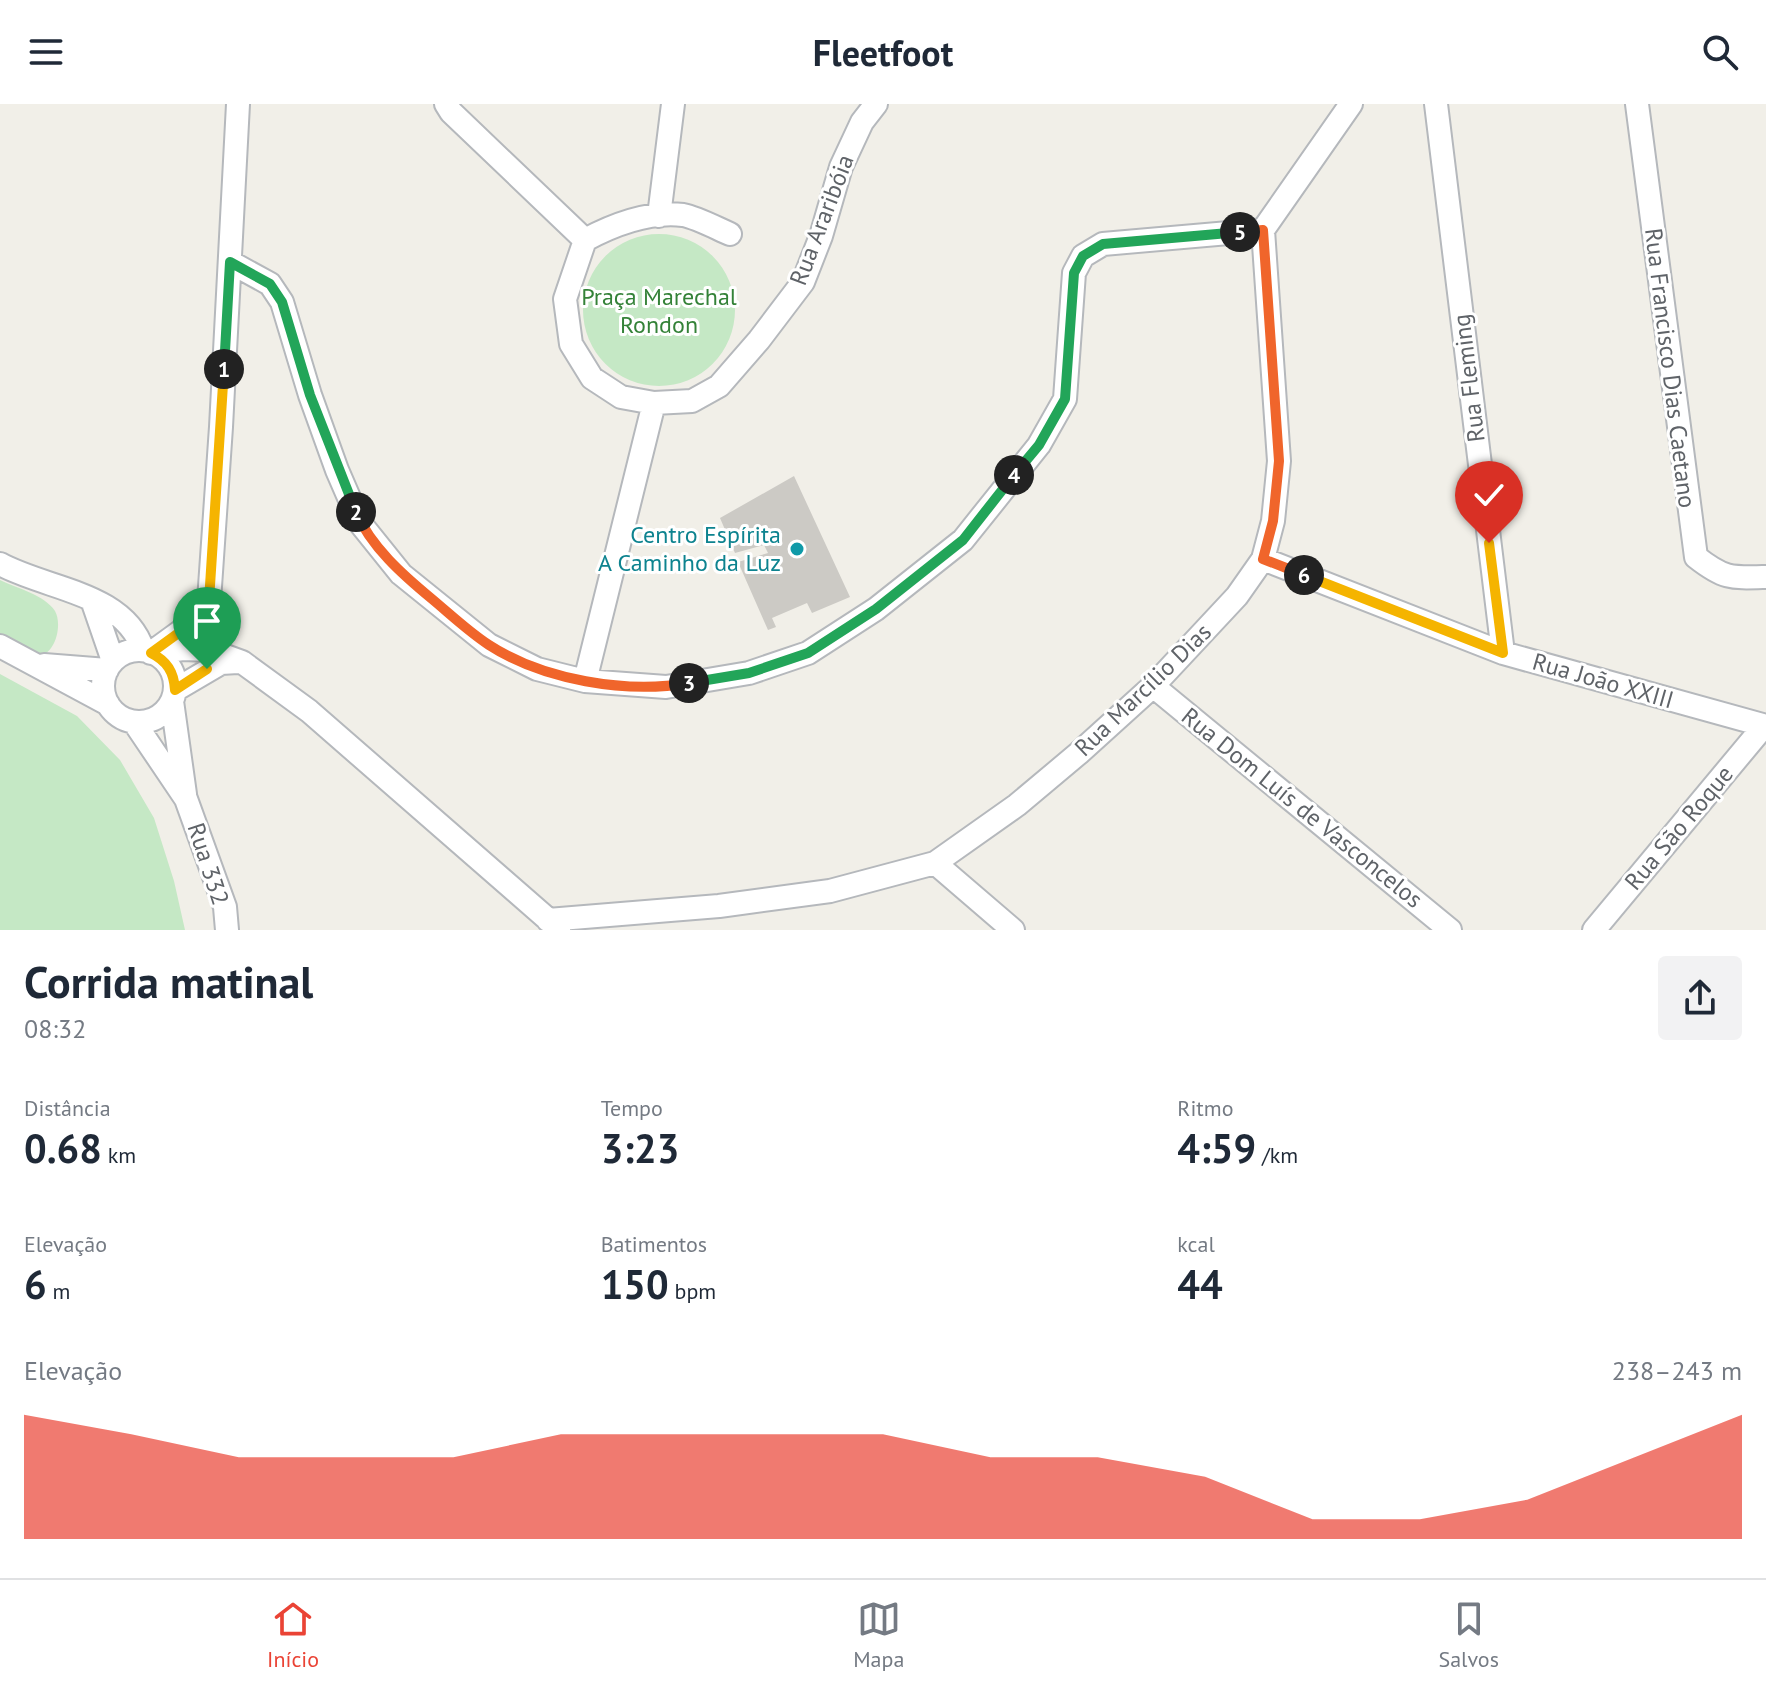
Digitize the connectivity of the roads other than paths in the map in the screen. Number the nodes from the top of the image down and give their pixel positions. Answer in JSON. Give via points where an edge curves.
{"nodes":[{"id":1,"x":238,"y":104,"type":"edge"},
{"id":2,"x":446,"y":104,"type":"edge"},
{"id":3,"x":673,"y":104,"type":"edge"},
{"id":4,"x":876,"y":104,"type":"edge"},
{"id":5,"x":1351,"y":104,"type":"edge"},
{"id":6,"x":1436,"y":104,"type":"edge"},
{"id":7,"x":1637,"y":104,"type":"edge"},
{"id":8,"x":659,"y":216,"type":"junction"},
{"id":9,"x":1263,"y":230,"type":"junction"},
{"id":10,"x":730,"y":234,"type":"dead end"},
{"id":11,"x":585,"y":240,"type":"junction"},
{"id":12,"x":230,"y":262,"type":"junction"},
{"id":13,"x":654,"y":403,"type":"junction"},
{"id":14,"x":1263,"y":559,"type":"junction"},
{"id":15,"x":0,"y":564,"type":"edge"},
{"id":16,"x":1766,"y":577,"type":"edge"},
{"id":17,"x":92,"y":600,"type":"junction"},
{"id":18,"x":0,"y":646,"type":"edge"},
{"id":19,"x":149,"y":652,"type":"junction"},
{"id":20,"x":1503,"y":653,"type":"junction"},
{"id":21,"x":242,"y":662,"type":"junction"},
{"id":22,"x":35,"y":664,"type":"junction"},
{"id":23,"x":110,"y":666,"type":"junction"},
{"id":24,"x":585,"y":681,"type":"junction"},
{"id":25,"x":1153,"y":686,"type":"junction"},
{"id":26,"x":173,"y":696,"type":"junction"},
{"id":27,"x":108,"y":704,"type":"junction"},
{"id":28,"x":134,"y":722,"type":"junction"},
{"id":29,"x":1765,"y":726,"type":"edge"},
{"id":30,"x":186,"y":799,"type":"junction"},
{"id":31,"x":935,"y":863,"type":"junction"},
{"id":32,"x":554,"y":925,"type":"edge"},
{"id":33,"x":227,"y":930,"type":"edge"},
{"id":34,"x":1013,"y":930,"type":"edge"},
{"id":35,"x":1450,"y":930,"type":"edge"},
{"id":36,"x":1594,"y":930,"type":"edge"}],
"edges":[{"from":1,"to":12,"type":"street"},
{"from":2,"to":11,"type":"street"},
{"from":3,"to":8,"type":"street"},
{"from":4,"to":13,"type":"street","name":"Rua Araribóia","via":[[841,167],[803,282],[719,386],[692,401]]},
{"from":5,"to":9,"type":"street"},
{"from":6,"to":20,"type":"street","name":"Rua Fleming"},
{"from":7,"to":16,"type":"street","name":"Rua Francisco Dias Caetano","via":[[1696,557],[1717,574]]},
{"from":8,"to":10,"type":"street","via":[[684,215]]},
{"from":8,"to":11,"type":"street","via":[[615,224]]},
{"from":9,"to":14,"type":"street","name":"Rua Marcílio Dias","via":[[1279,461]]},
{"from":9,"to":24,"type":"street","via":[[1103,244],[1083,256],[1074,273],[1065,399],[1039,445],[963,540],[876,609],[808,653],[749,673],[666,687]]},
{"from":11,"to":13,"type":"street","name":"Rua Araribóia","via":[[565,299],[571,344],[592,378],[621,397]]},
{"from":12,"to":19,"type":"street","via":[[209,601],[195,621]]},
{"from":12,"to":24,"type":"street","via":[[270,284],[282,302],[310,395],[360,523],[401,574],[489,645],[537,669]]},
{"from":13,"to":24,"type":"street"},
{"from":14,"to":20,"type":"street","name":"Rua João XXIII"},
{"from":14,"to":25,"type":"street","name":"Rua Marcílio Dias","via":[[1237,596]]},
{"from":15,"to":17,"type":"street"},
{"from":17,"to":19,"type":"street","via":[[123,617]]},
{"from":17,"to":23,"type":"street"},
{"from":18,"to":22,"type":"street"},
{"from":19,"to":21,"type":"street","via":[[209,650]]},
{"from":19,"to":23,"type":"street","via":[[122,655]]},
{"from":19,"to":26,"type":"street","via":[[170,668]]},
{"from":20,"to":29,"type":"street","name":"Rua João XXIII"},
{"from":21,"to":26,"type":"street","via":[[221,663]]},
{"from":21,"to":32,"type":"street","via":[[309,711]]},
{"from":22,"to":23,"type":"street"},
{"from":22,"to":27,"type":"street"},
{"from":23,"to":27,"type":"street","via":[[103,686]]},
{"from":25,"to":31,"type":"street","name":"Rua Marcílio Dias","via":[[1017,805]]},
{"from":25,"to":35,"type":"street","name":"Rua Dom Luís de Vasconcelos"},
{"from":26,"to":28,"type":"street","via":[[157,717]]},
{"from":26,"to":30,"type":"street","name":"Rua 332"},
{"from":27,"to":28,"type":"street"},
{"from":28,"to":30,"type":"street","name":"Rua 332"},
{"from":29,"to":36,"type":"street","name":"Rua São Roque"},
{"from":30,"to":33,"type":"street","name":"Rua 332","via":[[225,907]]},
{"from":31,"to":32,"type":"street","name":"Rua Marcílio Dias","via":[[830,891]]},
{"from":31,"to":34,"type":"street"}]}
